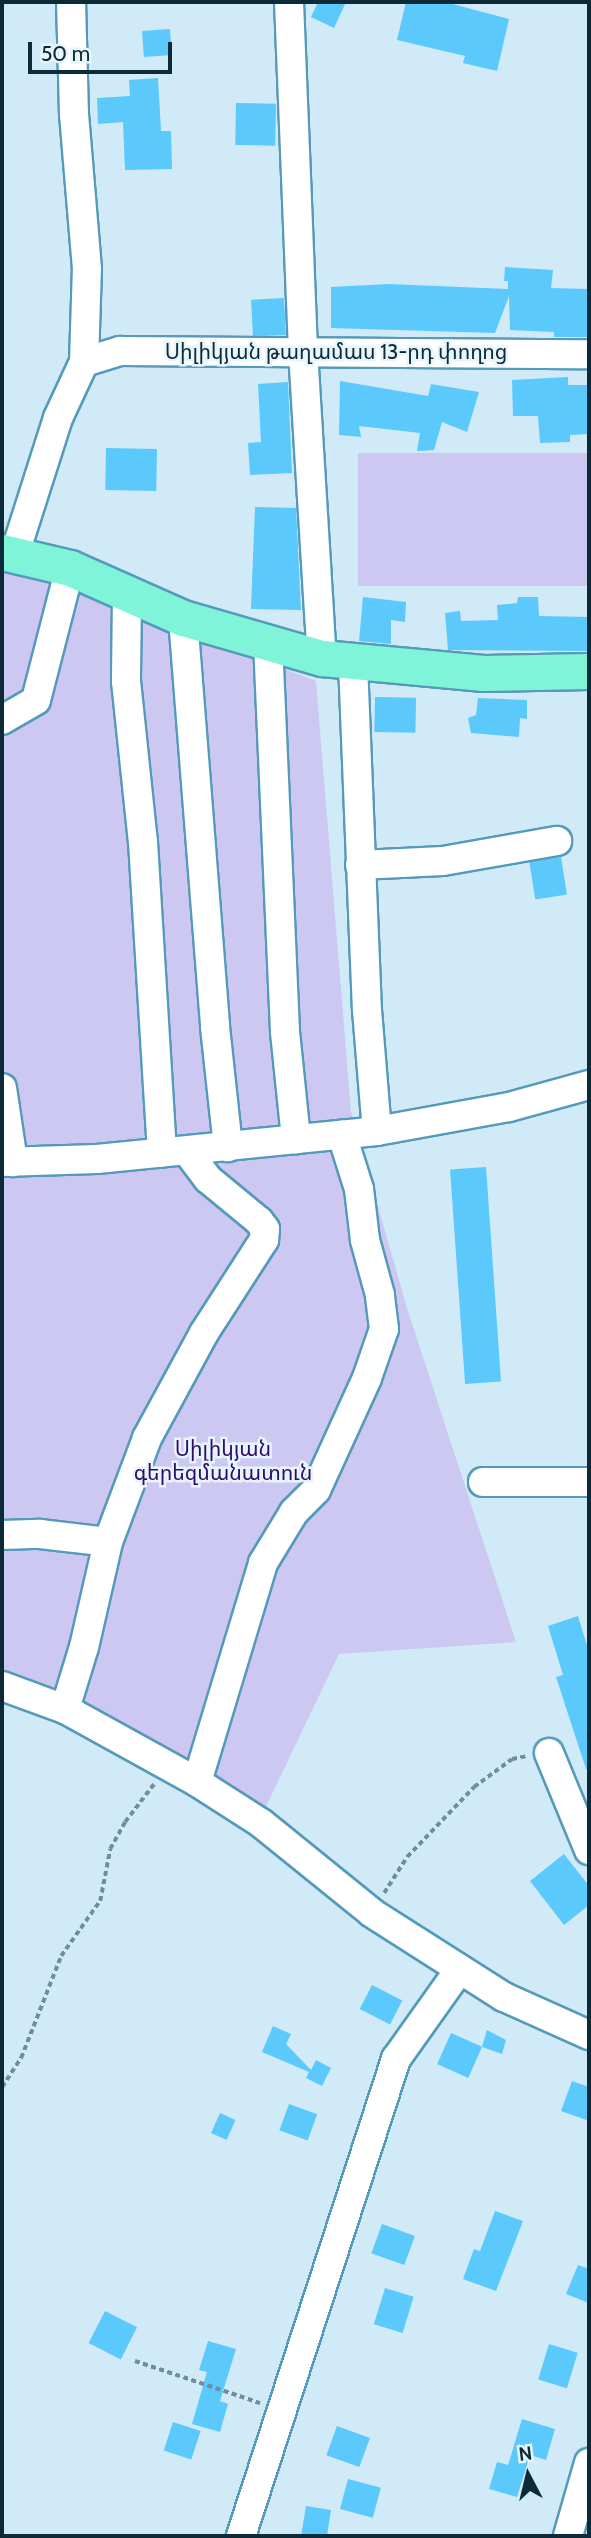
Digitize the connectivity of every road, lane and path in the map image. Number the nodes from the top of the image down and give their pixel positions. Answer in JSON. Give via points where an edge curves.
{"nodes":[{"id":1,"x":71,"y":2,"type":"edge"},
{"id":2,"x":289,"y":2,"type":"edge"},
{"id":3,"x":303,"y":351,"type":"junction"},
{"id":4,"x":589,"y":354,"type":"edge"},
{"id":5,"x":84,"y":362,"type":"junction"},
{"id":6,"x":8,"y":554,"type":"edge"},
{"id":7,"x":70,"y":568,"type":"junction"},
{"id":8,"x":127,"y":596,"type":"junction"},
{"id":9,"x":183,"y":618,"type":"junction"},
{"id":10,"x":268,"y":642,"type":"junction"},
{"id":11,"x":337,"y":660,"type":"junction"},
{"id":12,"x":589,"y":671,"type":"edge"},
{"id":13,"x":2,"y":720,"type":"edge"},
{"id":14,"x":557,"y":841,"type":"dead end"},
{"id":15,"x":360,"y":865,"type":"junction"},
{"id":16,"x":589,"y":1085,"type":"edge"},
{"id":17,"x":2,"y":1088,"type":"edge"},
{"id":18,"x":377,"y":1131,"type":"junction"},
{"id":19,"x":342,"y":1135,"type":"junction"},
{"id":20,"x":296,"y":1139,"type":"junction"},
{"id":21,"x":228,"y":1147,"type":"junction"},
{"id":22,"x":174,"y":1152,"type":"junction"},
{"id":23,"x":8,"y":1162,"type":"edge"},
{"id":24,"x":483,"y":1482,"type":"dead end"},
{"id":25,"x":589,"y":1482,"type":"edge"},
{"id":26,"x":2,"y":1535,"type":"edge"},
{"id":27,"x":108,"y":1542,"type":"junction"},
{"id":28,"x":2,"y":1686,"type":"edge"},
{"id":29,"x":65,"y":1709,"type":"junction"},
{"id":30,"x":549,"y":1753,"type":"joint"},
{"id":31,"x":169,"y":1766,"type":"junction"},
{"id":32,"x":197,"y":1782,"type":"junction"},
{"id":33,"x":589,"y":1850,"type":"edge"},
{"id":34,"x":372,"y":1913,"type":"junction"},
{"id":35,"x":460,"y":1969,"type":"junction"},
{"id":36,"x":589,"y":2035,"type":"edge"},
{"id":37,"x":2,"y":2087,"type":"edge"},
{"id":38,"x":135,"y":2361,"type":"dead end"},
{"id":39,"x":282,"y":2410,"type":"junction"},
{"id":40,"x":589,"y":2463,"type":"edge"},
{"id":41,"x":240,"y":2536,"type":"edge"},
{"id":42,"x":568,"y":2536,"type":"edge"}],
"edges":[{"from":1,"to":5,"type":"street","via":[[74,115],[87,269]]},
{"from":2,"to":3,"type":"street"},
{"from":3,"to":4,"type":"street","name":"Սիլիկյան թաղամաս 13-րդ փողոց"},
{"from":3,"to":5,"type":"street","name":"Սիլիկյան թաղամաս 13-րդ փողոց","via":[[120,351]]},
{"from":3,"to":11,"type":"street"},
{"from":5,"to":6,"type":"street","via":[[58,418]]},
{"from":6,"to":7,"type":"main road"},
{"from":7,"to":8,"type":"main road"},
{"from":7,"to":13,"type":"street","via":[[36,700]]},
{"from":8,"to":9,"type":"main road"},
{"from":8,"to":22,"type":"street","via":[[126,681]]},
{"from":9,"to":10,"type":"main road"},
{"from":9,"to":21,"type":"street"},
{"from":10,"to":11,"type":"main road"},
{"from":10,"to":20,"type":"street","via":[[285,1032]]},
{"from":11,"to":12,"type":"main road","via":[[484,673]]},
{"from":11,"to":15,"type":"street"},
{"from":14,"to":15,"type":"street","via":[[443,861]]},
{"from":15,"to":18,"type":"street"},
{"from":16,"to":18,"type":"street","via":[[509,1107]]},
{"from":17,"to":23,"type":"street"},
{"from":18,"to":19,"type":"street"},
{"from":19,"to":20,"type":"street"},
{"from":19,"to":32,"type":"street","via":[[359,1189],[384,1329],[316,1490],[294,1511],[263,1563]]},
{"from":20,"to":21,"type":"street"},
{"from":21,"to":22,"type":"street"},
{"from":22,"to":23,"type":"street"},
{"from":22,"to":27,"type":"street","via":[[259,1220],[265,1229],[264,1240],[204,1333],[147,1438]]},
{"from":24,"to":25,"type":"street"},
{"from":26,"to":27,"type":"street","via":[[40,1534]]},
{"from":27,"to":29,"type":"street"},
{"from":28,"to":29,"type":"street"},
{"from":29,"to":31,"type":"street"},
{"from":30,"to":33,"type":"street"},
{"from":30,"to":34,"type":"path","via":[[512,1759],[474,1787],[407,1857]]},
{"from":31,"to":32,"type":"street"},
{"from":31,"to":37,"type":"path","via":[[110,1849],[100,1901],[61,1956],[21,2058]]},
{"from":32,"to":34,"type":"street","via":[[261,1823]]},
{"from":34,"to":35,"type":"street"},
{"from":35,"to":36,"type":"street","via":[[504,1997]]},
{"from":35,"to":39,"type":"street","via":[[396,2059]]},
{"from":38,"to":39,"type":"path"},
{"from":39,"to":41,"type":"street"},
{"from":40,"to":42,"type":"street"}]}
